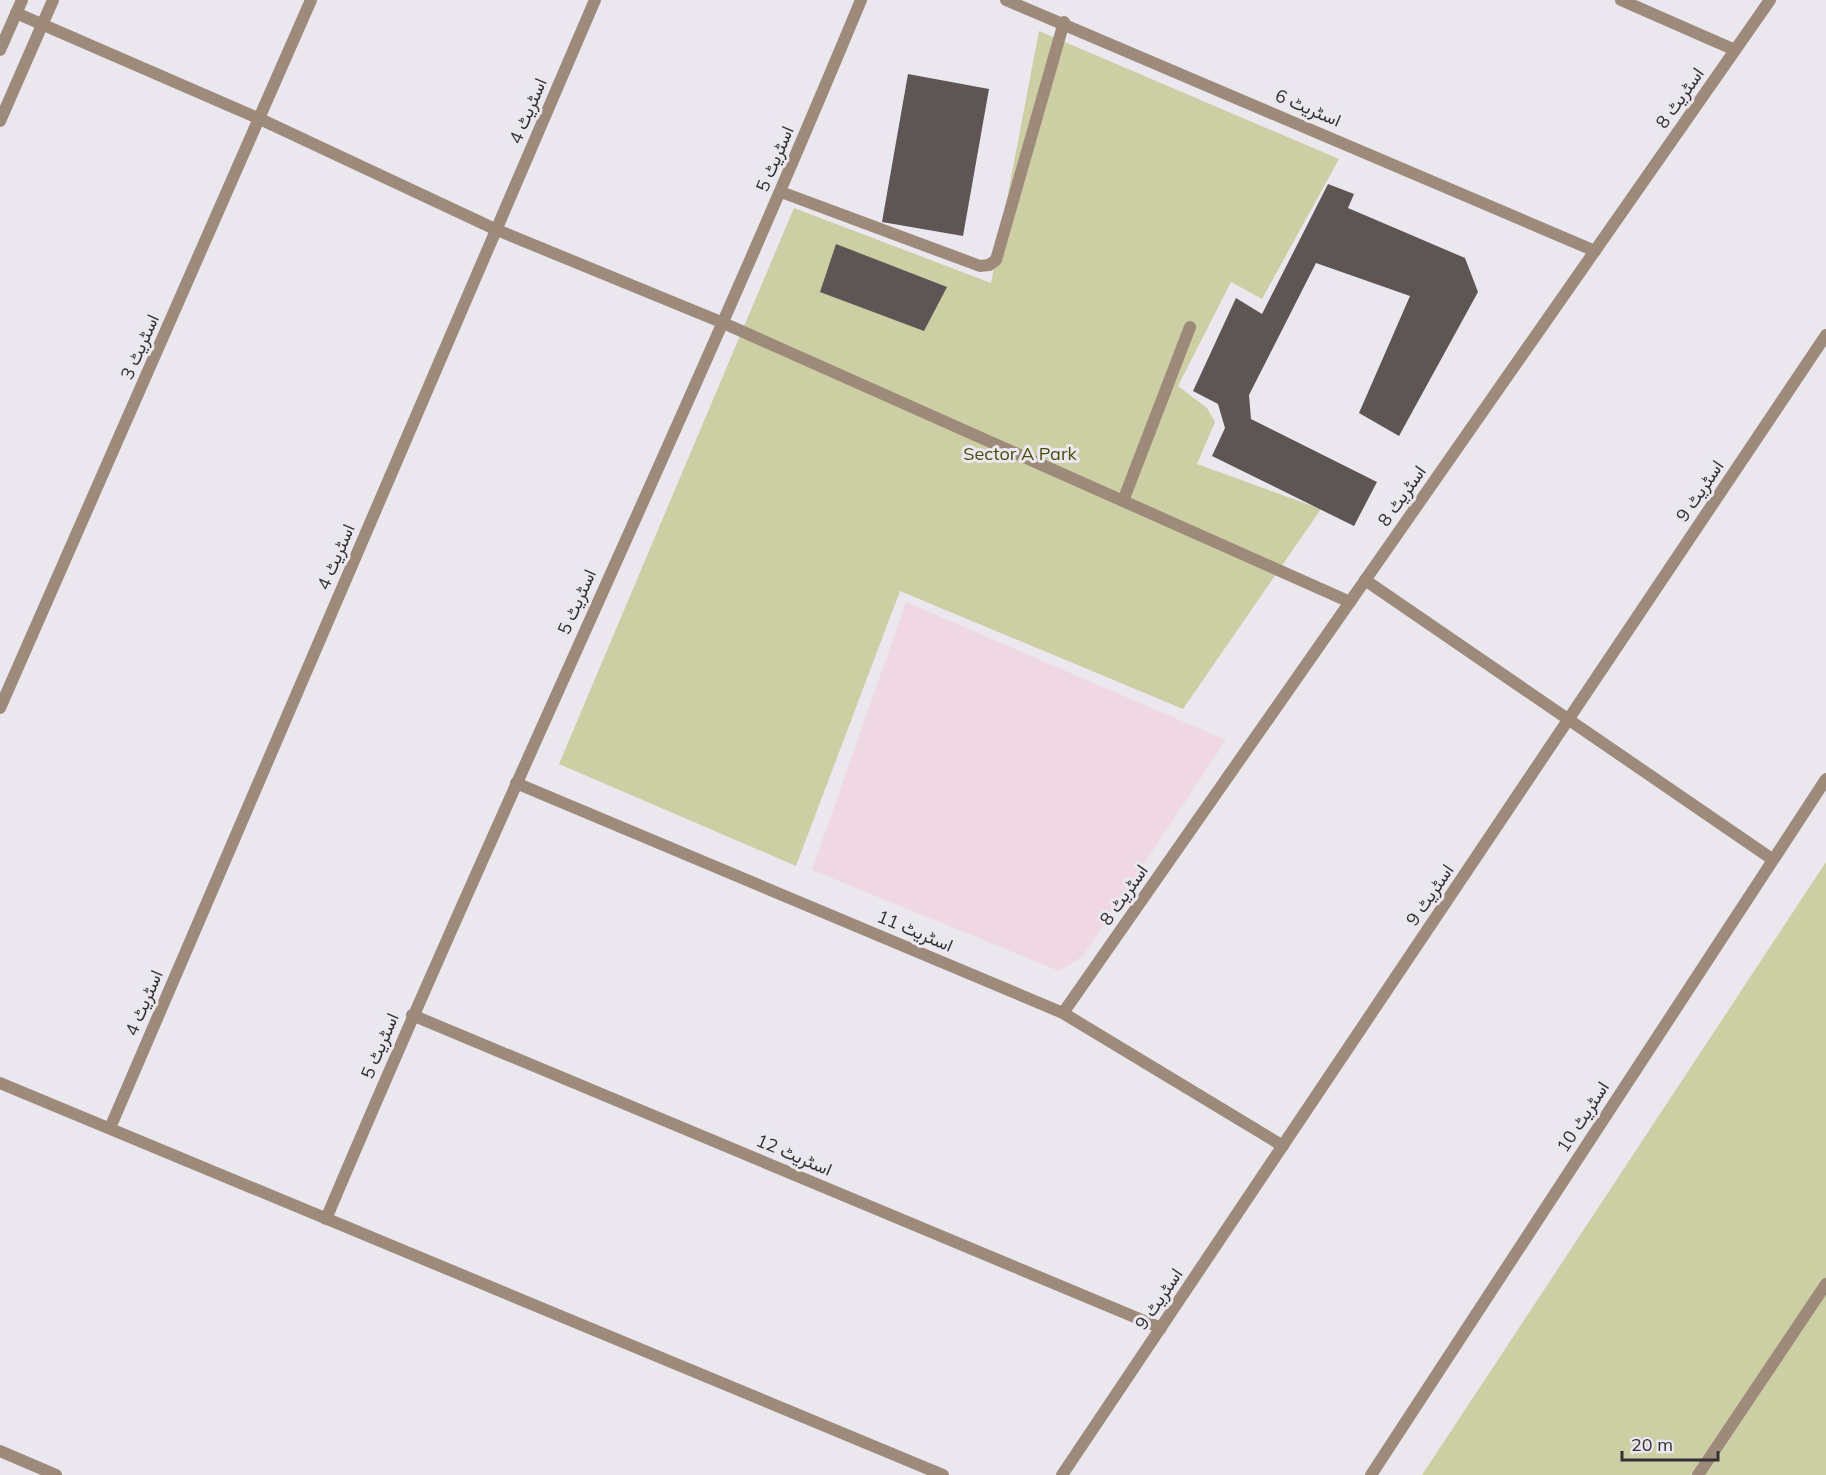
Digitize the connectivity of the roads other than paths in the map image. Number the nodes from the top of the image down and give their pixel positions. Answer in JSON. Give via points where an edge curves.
{"nodes":[{"id":1,"x":22,"y":0,"type":"edge"},
{"id":2,"x":53,"y":0,"type":"edge"},
{"id":3,"x":311,"y":0,"type":"edge"},
{"id":4,"x":595,"y":0,"type":"edge"},
{"id":5,"x":861,"y":0,"type":"edge"},
{"id":6,"x":1006,"y":0,"type":"edge"},
{"id":7,"x":1621,"y":0,"type":"edge"},
{"id":8,"x":1770,"y":0,"type":"edge"},
{"id":9,"x":16,"y":13,"type":"junction"},
{"id":10,"x":1064,"y":22,"type":"junction"},
{"id":11,"x":42,"y":24,"type":"junction"},
{"id":12,"x":0,"y":50,"type":"edge"},
{"id":13,"x":1735,"y":51,"type":"junction"},
{"id":14,"x":260,"y":119,"type":"junction"},
{"id":15,"x":0,"y":121,"type":"edge"},
{"id":16,"x":781,"y":192,"type":"junction"},
{"id":17,"x":497,"y":230,"type":"junction"},
{"id":18,"x":1595,"y":251,"type":"junction"},
{"id":19,"x":721,"y":322,"type":"junction"},
{"id":20,"x":1190,"y":327,"type":"dead end"},
{"id":21,"x":1826,"y":335,"type":"edge"},
{"id":22,"x":1123,"y":501,"type":"junction"},
{"id":23,"x":1365,"y":580,"type":"junction"},
{"id":24,"x":1350,"y":602,"type":"junction"},
{"id":25,"x":0,"y":708,"type":"edge"},
{"id":26,"x":1569,"y":720,"type":"junction"},
{"id":27,"x":1826,"y":778,"type":"edge"},
{"id":28,"x":516,"y":783,"type":"junction"},
{"id":29,"x":1772,"y":860,"type":"junction"},
{"id":30,"x":1063,"y":1013,"type":"junction"},
{"id":31,"x":412,"y":1015,"type":"junction"},
{"id":32,"x":0,"y":1083,"type":"edge"},
{"id":33,"x":110,"y":1128,"type":"junction"},
{"id":34,"x":1283,"y":1146,"type":"junction"},
{"id":35,"x":326,"y":1219,"type":"junction"},
{"id":36,"x":1826,"y":1284,"type":"edge"},
{"id":37,"x":1161,"y":1328,"type":"junction"},
{"id":38,"x":0,"y":1451,"type":"edge"},
{"id":39,"x":56,"y":1475,"type":"edge"},
{"id":40,"x":944,"y":1475,"type":"edge"},
{"id":41,"x":1062,"y":1475,"type":"edge"},
{"id":42,"x":1371,"y":1475,"type":"edge"},
{"id":43,"x":1698,"y":1475,"type":"edge"}],
"edges":[{"from":1,"to":9,"type":"street"},
{"from":2,"to":11,"type":"street"},
{"from":3,"to":14,"type":"street","name":"اسٹریٹ 3"},
{"from":4,"to":17,"type":"street","name":"اسٹریٹ 4"},
{"from":5,"to":16,"type":"street","name":"اسٹریٹ 5"},
{"from":6,"to":10,"type":"street","name":"اسٹریٹ 6"},
{"from":7,"to":13,"type":"street"},
{"from":8,"to":13,"type":"street","name":"اسٹریٹ 8"},
{"from":9,"to":11,"type":"street"},
{"from":9,"to":12,"type":"street"},
{"from":10,"to":16,"type":"street","via":[[996,260],[989,265],[980,266]]},
{"from":10,"to":18,"type":"street","name":"اسٹریٹ 6"},
{"from":11,"to":14,"type":"street"},
{"from":11,"to":15,"type":"street"},
{"from":13,"to":18,"type":"street","name":"اسٹریٹ 8"},
{"from":14,"to":17,"type":"street"},
{"from":14,"to":25,"type":"street","name":"اسٹریٹ 3"},
{"from":16,"to":19,"type":"street","name":"اسٹریٹ 5"},
{"from":17,"to":19,"type":"street"},
{"from":17,"to":33,"type":"street","name":"اسٹریٹ 4"},
{"from":18,"to":23,"type":"street","name":"اسٹریٹ 8"},
{"from":19,"to":22,"type":"street"},
{"from":19,"to":28,"type":"street","name":"اسٹریٹ 5"},
{"from":20,"to":22,"type":"street"},
{"from":21,"to":26,"type":"street","name":"اسٹریٹ 9"},
{"from":22,"to":24,"type":"street"},
{"from":23,"to":24,"type":"street","name":"اسٹریٹ 8"},
{"from":23,"to":26,"type":"street"},
{"from":24,"to":30,"type":"street","name":"اسٹریٹ 8"},
{"from":26,"to":29,"type":"street"},
{"from":26,"to":34,"type":"street","name":"اسٹریٹ 9"},
{"from":27,"to":29,"type":"street","name":"اسٹریٹ 10"},
{"from":28,"to":30,"type":"street","name":"اسٹریٹ 11"},
{"from":28,"to":31,"type":"street","name":"اسٹریٹ 5"},
{"from":29,"to":42,"type":"street","name":"اسٹریٹ 10"},
{"from":30,"to":34,"type":"street","name":"اسٹریٹ 11"},
{"from":31,"to":35,"type":"street","name":"اسٹریٹ 5"},
{"from":31,"to":37,"type":"street","name":"اسٹریٹ 12"},
{"from":32,"to":33,"type":"street"},
{"from":33,"to":35,"type":"street"},
{"from":34,"to":37,"type":"street","name":"اسٹریٹ 9"},
{"from":35,"to":40,"type":"street"},
{"from":36,"to":43,"type":"street"},
{"from":37,"to":41,"type":"street","name":"اسٹریٹ 9"},
{"from":38,"to":39,"type":"street"}]}
